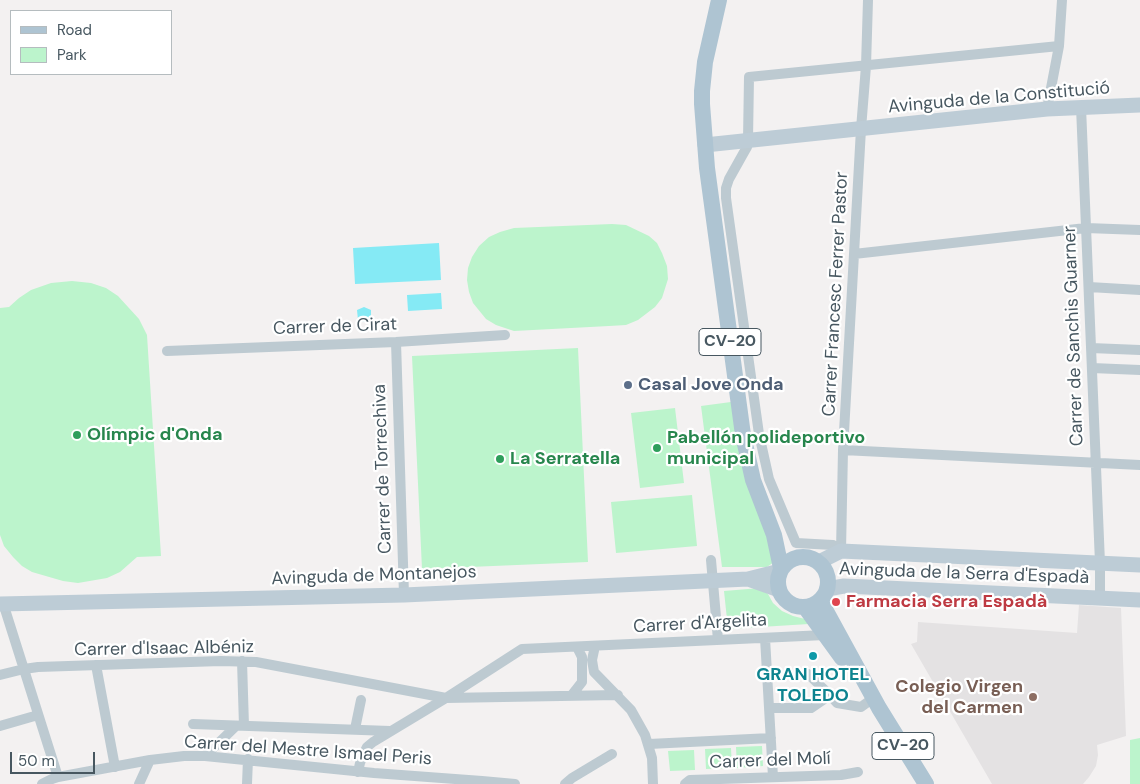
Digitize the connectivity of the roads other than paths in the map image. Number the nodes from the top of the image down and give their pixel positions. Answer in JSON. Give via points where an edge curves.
{"nodes":[{"id":1,"x":719,"y":0,"type":"edge"},
{"id":2,"x":868,"y":0,"type":"edge"},
{"id":3,"x":1062,"y":0,"type":"edge"},
{"id":4,"x":1059,"y":46,"type":"junction"},
{"id":5,"x":866,"y":66,"type":"junction"},
{"id":6,"x":1140,"y":105,"type":"edge"},
{"id":7,"x":1081,"y":107,"type":"junction"},
{"id":8,"x":1048,"y":109,"type":"junction"},
{"id":9,"x":861,"y":129,"type":"junction"},
{"id":10,"x":748,"y":140,"type":"junction"},
{"id":11,"x":704,"y":145,"type":"junction"},
{"id":12,"x":1086,"y":228,"type":"junction"},
{"id":13,"x":1140,"y":230,"type":"edge"},
{"id":14,"x":854,"y":254,"type":"junction"},
{"id":15,"x":1089,"y":287,"type":"junction"},
{"id":16,"x":1140,"y":290,"type":"edge"},
{"id":17,"x":505,"y":334,"type":"dead end"},
{"id":18,"x":396,"y":342,"type":"junction"},
{"id":19,"x":1091,"y":348,"type":"junction"},
{"id":20,"x":1140,"y":350,"type":"edge"},
{"id":21,"x":167,"y":351,"type":"dead end"},
{"id":22,"x":1092,"y":368,"type":"junction"},
{"id":23,"x":1140,"y":370,"type":"edge"},
{"id":24,"x":843,"y":450,"type":"junction"},
{"id":25,"x":1096,"y":463,"type":"junction"},
{"id":26,"x":1140,"y":465,"type":"edge"},
{"id":27,"x":840,"y":551,"type":"junction"},
{"id":28,"x":711,"y":560,"type":"dead end"},
{"id":29,"x":818,"y":562,"type":"junction"},
{"id":30,"x":1100,"y":563,"type":"junction"},
{"id":31,"x":1140,"y":565,"type":"edge"},
{"id":32,"x":785,"y":566,"type":"junction"},
{"id":33,"x":748,"y":579,"type":"junction"},
{"id":34,"x":714,"y":582,"type":"junction"},
{"id":35,"x":779,"y":590,"type":"junction"},
{"id":36,"x":824,"y":594,"type":"junction"},
{"id":37,"x":404,"y":595,"type":"junction"},
{"id":38,"x":1100,"y":598,"type":"junction"},
{"id":39,"x":1140,"y":600,"type":"edge"},
{"id":40,"x":1,"y":603,"type":"edge"},
{"id":41,"x":805,"y":607,"type":"junction"},
{"id":42,"x":825,"y":635,"type":"junction"},
{"id":43,"x":765,"y":638,"type":"junction"},
{"id":44,"x":718,"y":640,"type":"junction"},
{"id":45,"x":595,"y":646,"type":"junction"},
{"id":46,"x":576,"y":647,"type":"junction"},
{"id":47,"x":242,"y":662,"type":"junction"},
{"id":48,"x":96,"y":665,"type":"junction"},
{"id":49,"x":24,"y":669,"type":"junction"},
{"id":50,"x":594,"y":672,"type":"junction"},
{"id":51,"x":808,"y":674,"type":"dead end"},
{"id":52,"x":0,"y":675,"type":"edge"},
{"id":53,"x":618,"y":695,"type":"junction"},
{"id":54,"x":830,"y":695,"type":"junction"},
{"id":55,"x":576,"y":696,"type":"junction"},
{"id":56,"x":446,"y":698,"type":"junction"},
{"id":57,"x":361,"y":700,"type":"dead end"},
{"id":58,"x":876,"y":704,"type":"junction"},
{"id":59,"x":769,"y":708,"type":"junction"},
{"id":60,"x":38,"y":715,"type":"junction"},
{"id":61,"x":193,"y":724,"type":"dead end"},
{"id":62,"x":0,"y":726,"type":"edge"},
{"id":63,"x":240,"y":726,"type":"junction"},
{"id":64,"x":355,"y":729,"type":"junction"},
{"id":65,"x":390,"y":730,"type":"junction"},
{"id":66,"x":771,"y":738,"type":"junction"},
{"id":67,"x":649,"y":744,"type":"junction"},
{"id":68,"x":612,"y":754,"type":"dead end"},
{"id":69,"x":205,"y":756,"type":"junction"},
{"id":70,"x":150,"y":760,"type":"junction"},
{"id":71,"x":248,"y":760,"type":"junction"},
{"id":72,"x":115,"y":767,"type":"junction"},
{"id":73,"x":358,"y":772,"type":"junction"},
{"id":74,"x":858,"y":772,"type":"dead end"},
{"id":75,"x":58,"y":777,"type":"junction"},
{"id":76,"x":773,"y":777,"type":"junction"},
{"id":77,"x":374,"y":779,"type":"edge"},
{"id":78,"x":841,"y":779,"type":"edge"},
{"id":79,"x":724,"y":782,"type":"edge"},
{"id":80,"x":42,"y":784,"type":"edge"},
{"id":81,"x":139,"y":784,"type":"edge"},
{"id":82,"x":248,"y":784,"type":"edge"},
{"id":83,"x":515,"y":784,"type":"edge"},
{"id":84,"x":565,"y":784,"type":"edge"},
{"id":85,"x":653,"y":784,"type":"edge"},
{"id":86,"x":685,"y":784,"type":"edge"},
{"id":87,"x":926,"y":784,"type":"edge"}],
"edges":[{"from":1,"to":11,"type":"main road","number":"CV-20","via":[[703,77]]},
{"from":2,"to":5,"type":"street","name":"Avinguda de la Constitució"},
{"from":3,"to":4,"type":"street"},
{"from":4,"to":5,"type":"street"},
{"from":4,"to":8,"type":"street"},
{"from":5,"to":9,"type":"street","name":"Avinguda de la Constitució"},
{"from":5,"to":10,"type":"street","via":[[749,77]]},
{"from":6,"to":7,"type":"street","name":"Avinguda de la Constitució"},
{"from":7,"to":8,"type":"street","name":"Avinguda de la Constitució"},
{"from":7,"to":12,"type":"street","name":"Carrer de Sanchis Guarner"},
{"from":8,"to":9,"type":"street","name":"Avinguda de la Constitució"},
{"from":9,"to":10,"type":"street","name":"Avinguda de la Constitució"},
{"from":9,"to":14,"type":"street","name":"Carrer Francesc Ferrer Pastor"},
{"from":10,"to":11,"type":"street","name":"Avinguda de la Constitució"},
{"from":10,"to":27,"type":"street","via":[[744,154],[729,179],[726,198],[758,434],[769,479],[796,543],[833,545]]},
{"from":11,"to":32,"type":"main road","number":"CV-20","via":[[743,435],[754,480]]},
{"from":12,"to":13,"type":"street"},
{"from":12,"to":14,"type":"street"},
{"from":12,"to":15,"type":"street","name":"Carrer de Sanchis Guarner"},
{"from":14,"to":24,"type":"street","name":"Carrer Francesc Ferrer Pastor"},
{"from":15,"to":16,"type":"street"},
{"from":15,"to":19,"type":"street","name":"Carrer de Sanchis Guarner"},
{"from":17,"to":18,"type":"street","name":"Carrer de Cirat"},
{"from":18,"to":21,"type":"street","name":"Carrer de Cirat"},
{"from":18,"to":37,"type":"street","name":"Carrer de Torrechiva"},
{"from":19,"to":20,"type":"street"},
{"from":19,"to":22,"type":"street","name":"Carrer de Sanchis Guarner"},
{"from":22,"to":23,"type":"street"},
{"from":22,"to":25,"type":"street","name":"Carrer de Sanchis Guarner"},
{"from":24,"to":25,"type":"street"},
{"from":24,"to":27,"type":"street","name":"Carrer Francesc Ferrer Pastor"},
{"from":25,"to":26,"type":"street"},
{"from":25,"to":30,"type":"street","name":"Carrer de Sanchis Guarner"},
{"from":27,"to":29,"type":"street","name":"Avinguda de la Serra d'Espadà"},
{"from":27,"to":30,"type":"street","name":"Avinguda de la Serra d'Espadà"},
{"from":28,"to":34,"type":"street"},
{"from":29,"to":32,"type":"main road","via":[[802,556]]},
{"from":29,"to":36,"type":"main road","number":"CV-20","via":[[827,574]]},
{"from":30,"to":31,"type":"street","name":"Avinguda de la Serra d'Espadà"},
{"from":30,"to":38,"type":"street","name":"Avinguda de la Serra d'Espadà"},
{"from":32,"to":33,"type":"street","name":"Avinguda de Montanejos"},
{"from":32,"to":35,"type":"main road","via":[[778,577]]},
{"from":33,"to":34,"type":"street","name":"Avinguda de Montanejos"},
{"from":33,"to":35,"type":"street","name":"Avinguda de Montanejos"},
{"from":34,"to":37,"type":"street","name":"Avinguda de Montanejos"},
{"from":34,"to":44,"type":"street"},
{"from":35,"to":41,"type":"main road","via":[[789,603]]},
{"from":36,"to":38,"type":"street","name":"Avinguda de la Serra d'Espadà","via":[[844,586]]},
{"from":36,"to":41,"type":"main road","via":[[813,605]]},
{"from":36,"to":58,"type":"main road","number":"CV-20"},
{"from":37,"to":40,"type":"street","name":"Avinguda de Montanejos"},
{"from":38,"to":39,"type":"street","name":"Avinguda de la Serra d'Espadà"},
{"from":40,"to":49,"type":"street"},
{"from":41,"to":42,"type":"main road","number":"CV-20"},
{"from":42,"to":43,"type":"street","name":"Carrer d'Argelita"},
{"from":42,"to":58,"type":"main road","number":"CV-20"},
{"from":43,"to":44,"type":"street","name":"Carrer d'Argelita"},
{"from":43,"to":59,"type":"street"},
{"from":44,"to":45,"type":"street","name":"Carrer d'Argelita"},
{"from":45,"to":46,"type":"street","name":"Carrer d'Argelita"},
{"from":45,"to":50,"type":"street"},
{"from":46,"to":55,"type":"street","via":[[582,657],[582,682]]},
{"from":46,"to":56,"type":"street","name":"Carrer d'Argelita","via":[[522,649]]},
{"from":47,"to":48,"type":"street","name":"Carrer d'Isaac Albéniz"},
{"from":47,"to":56,"type":"street","name":"Carrer d'Isaac Albéniz"},
{"from":47,"to":63,"type":"street"},
{"from":48,"to":49,"type":"street","name":"Carrer d'Isaac Albéniz"},
{"from":48,"to":72,"type":"street"},
{"from":49,"to":52,"type":"street","name":"Carrer d'Isaac Albéniz"},
{"from":49,"to":60,"type":"street"},
{"from":50,"to":53,"type":"street"},
{"from":50,"to":55,"type":"street"},
{"from":51,"to":54,"type":"street"},
{"from":53,"to":55,"type":"street","name":"Carrer d'Argelita"},
{"from":53,"to":67,"type":"street","via":[[636,716]]},
{"from":54,"to":58,"type":"street","via":[[837,703],[861,707]]},
{"from":54,"to":59,"type":"street","via":[[811,708]]},
{"from":55,"to":56,"type":"street","name":"Carrer d'Argelita"},
{"from":56,"to":65,"type":"street","name":"Carrer d'Argelita"},
{"from":57,"to":64,"type":"street"},
{"from":58,"to":87,"type":"main road","number":"CV-20"},
{"from":59,"to":66,"type":"street"},
{"from":60,"to":62,"type":"street"},
{"from":60,"to":75,"type":"street"},
{"from":61,"to":63,"type":"street"},
{"from":63,"to":64,"type":"street"},
{"from":63,"to":69,"type":"street"},
{"from":64,"to":65,"type":"street"},
{"from":65,"to":73,"type":"street","name":"Carrer d'Argelita","via":[[367,748]]},
{"from":66,"to":67,"type":"street"},
{"from":66,"to":76,"type":"street"},
{"from":67,"to":85,"type":"street"},
{"from":68,"to":84,"type":"street"},
{"from":69,"to":70,"type":"street","name":"Carrer del Mestre Ismael Peris"},
{"from":69,"to":71,"type":"street","name":"Carrer del Mestre Ismael Peris"},
{"from":70,"to":72,"type":"street","name":"Carrer del Mestre Ismael Peris"},
{"from":70,"to":81,"type":"street"},
{"from":71,"to":73,"type":"street","name":"Carrer del Mestre Ismael Peris"},
{"from":71,"to":82,"type":"street"},
{"from":72,"to":75,"type":"street","name":"Carrer del Mestre Ismael Peris"},
{"from":73,"to":77,"type":"street","name":"Carrer del Mestre Ismael Peris"},
{"from":74,"to":78,"type":"street","name":"Carrer del Molí"},
{"from":75,"to":80,"type":"street","name":"Carrer del Mestre Ismael Peris"},
{"from":76,"to":78,"type":"street","name":"Carrer del Molí"},
{"from":76,"to":79,"type":"street","name":"Carrer del Molí"},
{"from":77,"to":83,"type":"street","name":"Carrer del Mestre Ismael Peris"},
{"from":79,"to":86,"type":"street","name":"Carrer del Molí","via":[[690,780]]}]}
